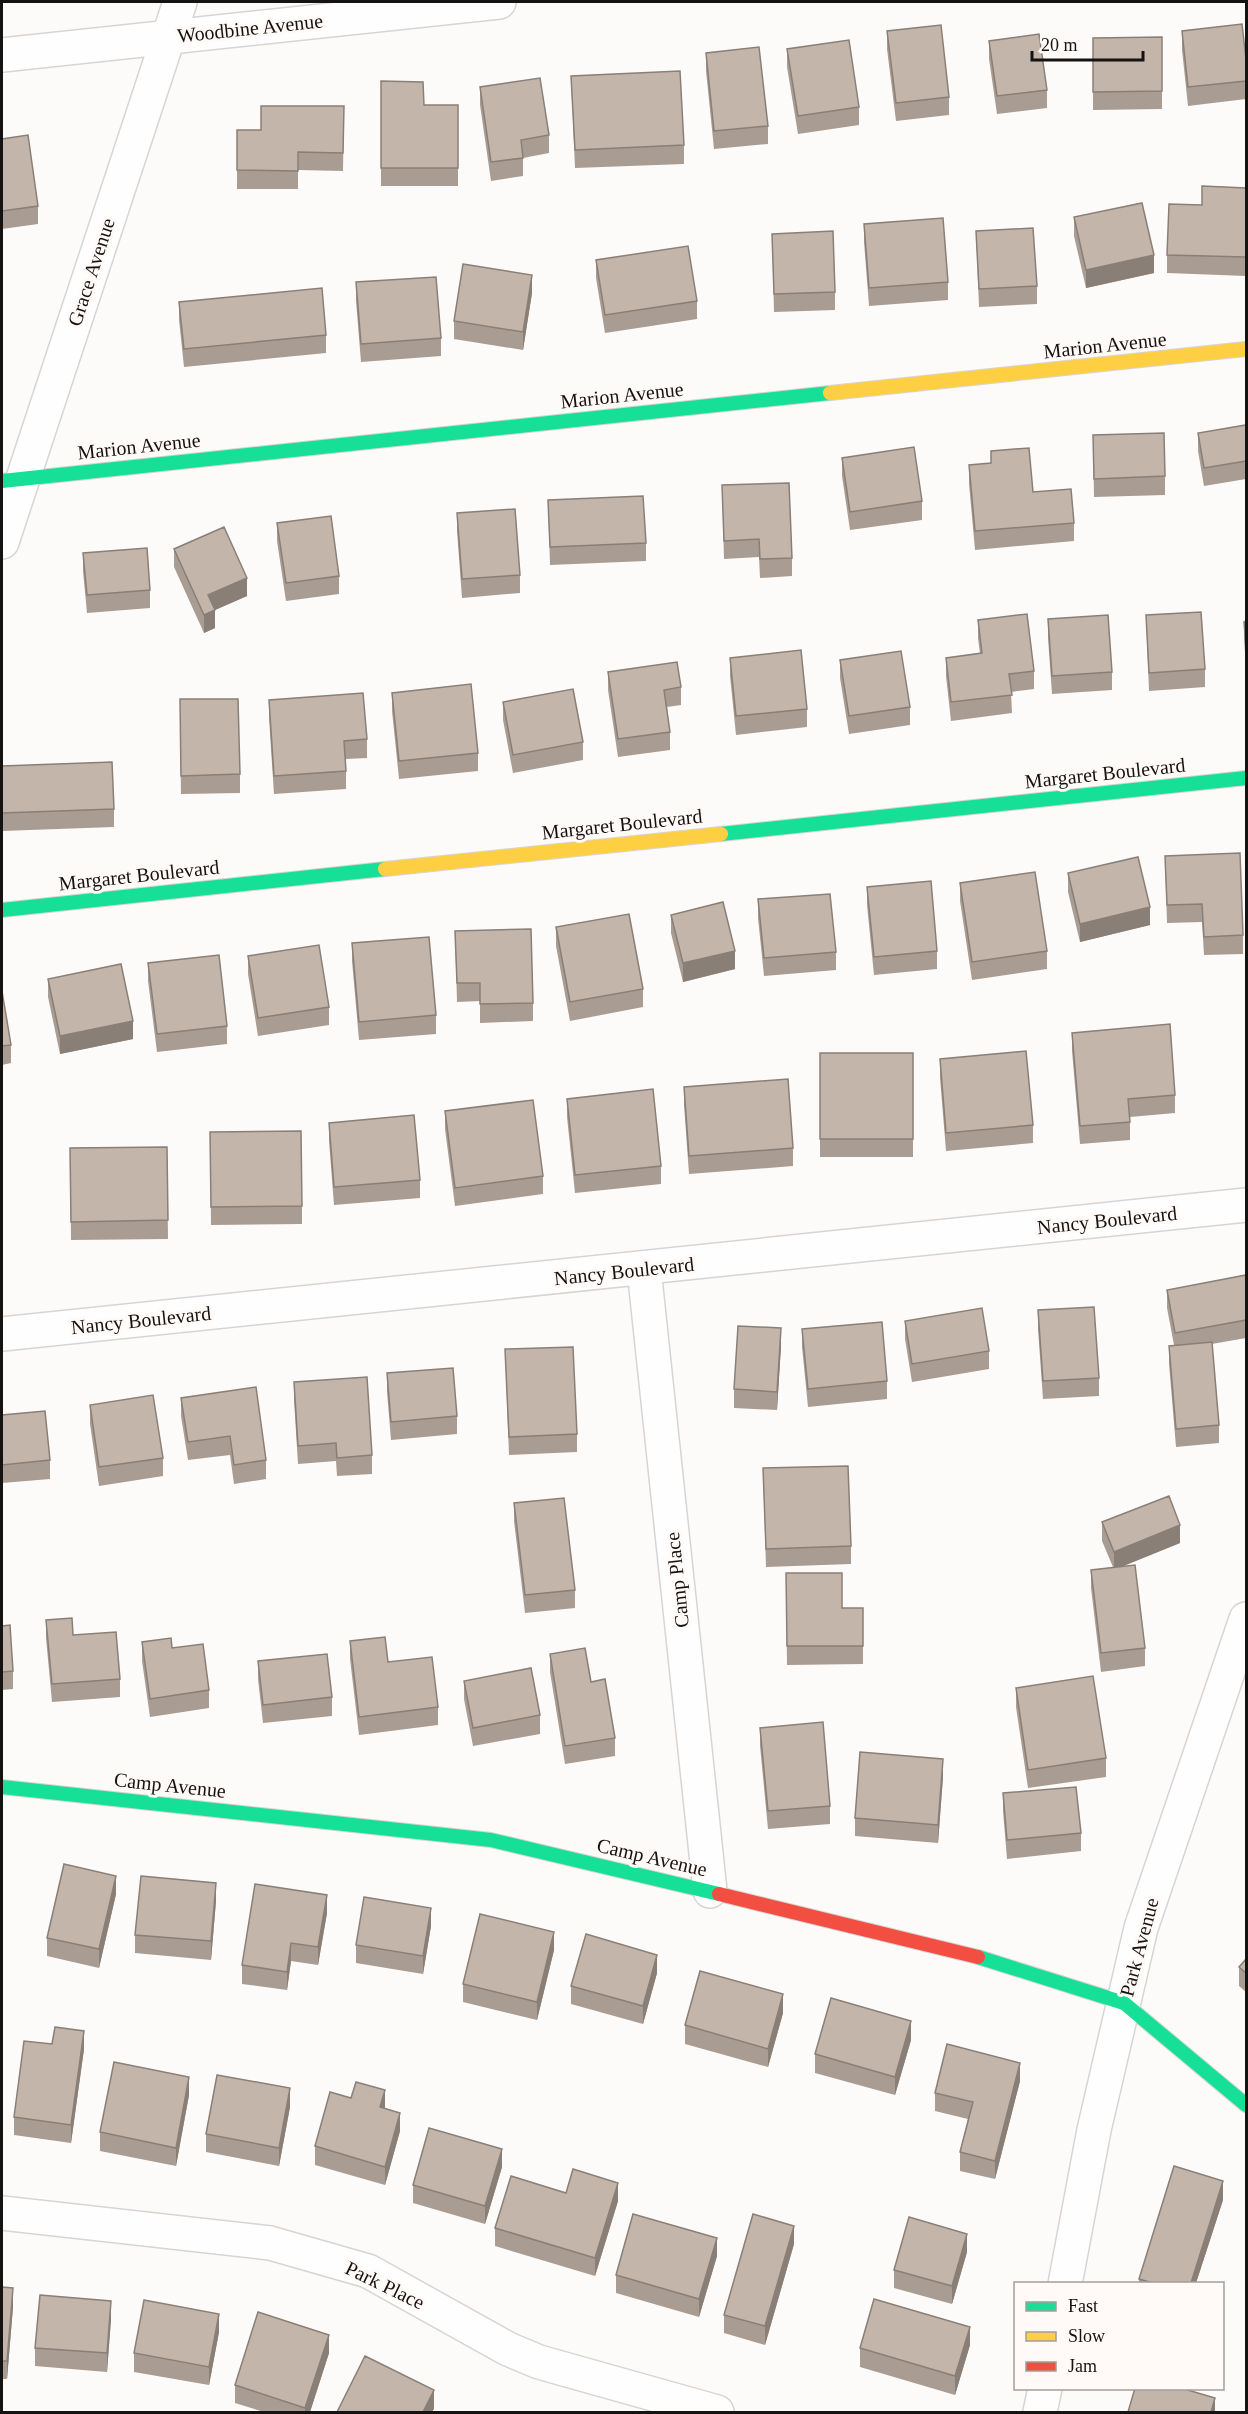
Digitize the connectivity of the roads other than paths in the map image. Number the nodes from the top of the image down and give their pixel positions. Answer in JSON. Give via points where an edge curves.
{"nodes":[{"id":1,"x":180,"y":2,"type":"edge"},
{"id":2,"x":499,"y":2,"type":"edge"},
{"id":3,"x":169,"y":36,"type":"junction"},
{"id":4,"x":2,"y":55,"type":"edge"},
{"id":5,"x":1246,"y":349,"type":"edge"},
{"id":6,"x":12,"y":479,"type":"edge"},
{"id":7,"x":2,"y":542,"type":"edge"},
{"id":8,"x":1246,"y":778,"type":"edge"},
{"id":9,"x":2,"y":909,"type":"edge"},
{"id":10,"x":1246,"y":1205,"type":"edge"},
{"id":11,"x":644,"y":1269,"type":"junction"},
{"id":12,"x":2,"y":1334,"type":"edge"},
{"id":13,"x":1245,"y":1625,"type":"edge"},
{"id":14,"x":2,"y":1787,"type":"edge"},
{"id":15,"x":710,"y":1891,"type":"junction"},
{"id":16,"x":1124,"y":2003,"type":"junction"},
{"id":17,"x":1246,"y":2105,"type":"edge"},
{"id":18,"x":2,"y":2213,"type":"edge"},
{"id":19,"x":1065,"y":2282,"type":"edge"},
{"id":20,"x":1045,"y":2390,"type":"edge"},
{"id":21,"x":717,"y":2412,"type":"edge"},
{"id":22,"x":1040,"y":2412,"type":"edge"}],
"edges":[{"from":1,"to":3,"type":"street","name":"Grace Avenue"},
{"from":2,"to":3,"type":"street","name":"Woodbine Avenue"},
{"from":3,"to":4,"type":"street","name":"Woodbine Avenue"},
{"from":3,"to":6,"type":"street","name":"Grace Avenue"},
{"from":5,"to":6,"type":"street","name":"Marion Avenue"},
{"from":6,"to":7,"type":"street","name":"Grace Avenue"},
{"from":8,"to":9,"type":"street","name":"Margaret Boulevard"},
{"from":10,"to":11,"type":"street","name":"Nancy Boulevard"},
{"from":11,"to":12,"type":"street","name":"Nancy Boulevard"},
{"from":11,"to":15,"type":"street","name":"Camp Place"},
{"from":13,"to":16,"type":"street","name":"Park Avenue","via":[[1141,1928]]},
{"from":14,"to":15,"type":"street","name":"Camp Avenue","via":[[491,1840]]},
{"from":15,"to":16,"type":"street","name":"Camp Avenue","via":[[967,1953]]},
{"from":16,"to":17,"type":"street","name":"Camp Avenue"},
{"from":16,"to":19,"type":"street","name":"Park Avenue","via":[[1094,2130]]},
{"from":18,"to":21,"type":"street","name":"Park Place","via":[[270,2243],[309,2253],[368,2271],[508,2349],[539,2362]]},
{"from":20,"to":22,"type":"street"}]}
